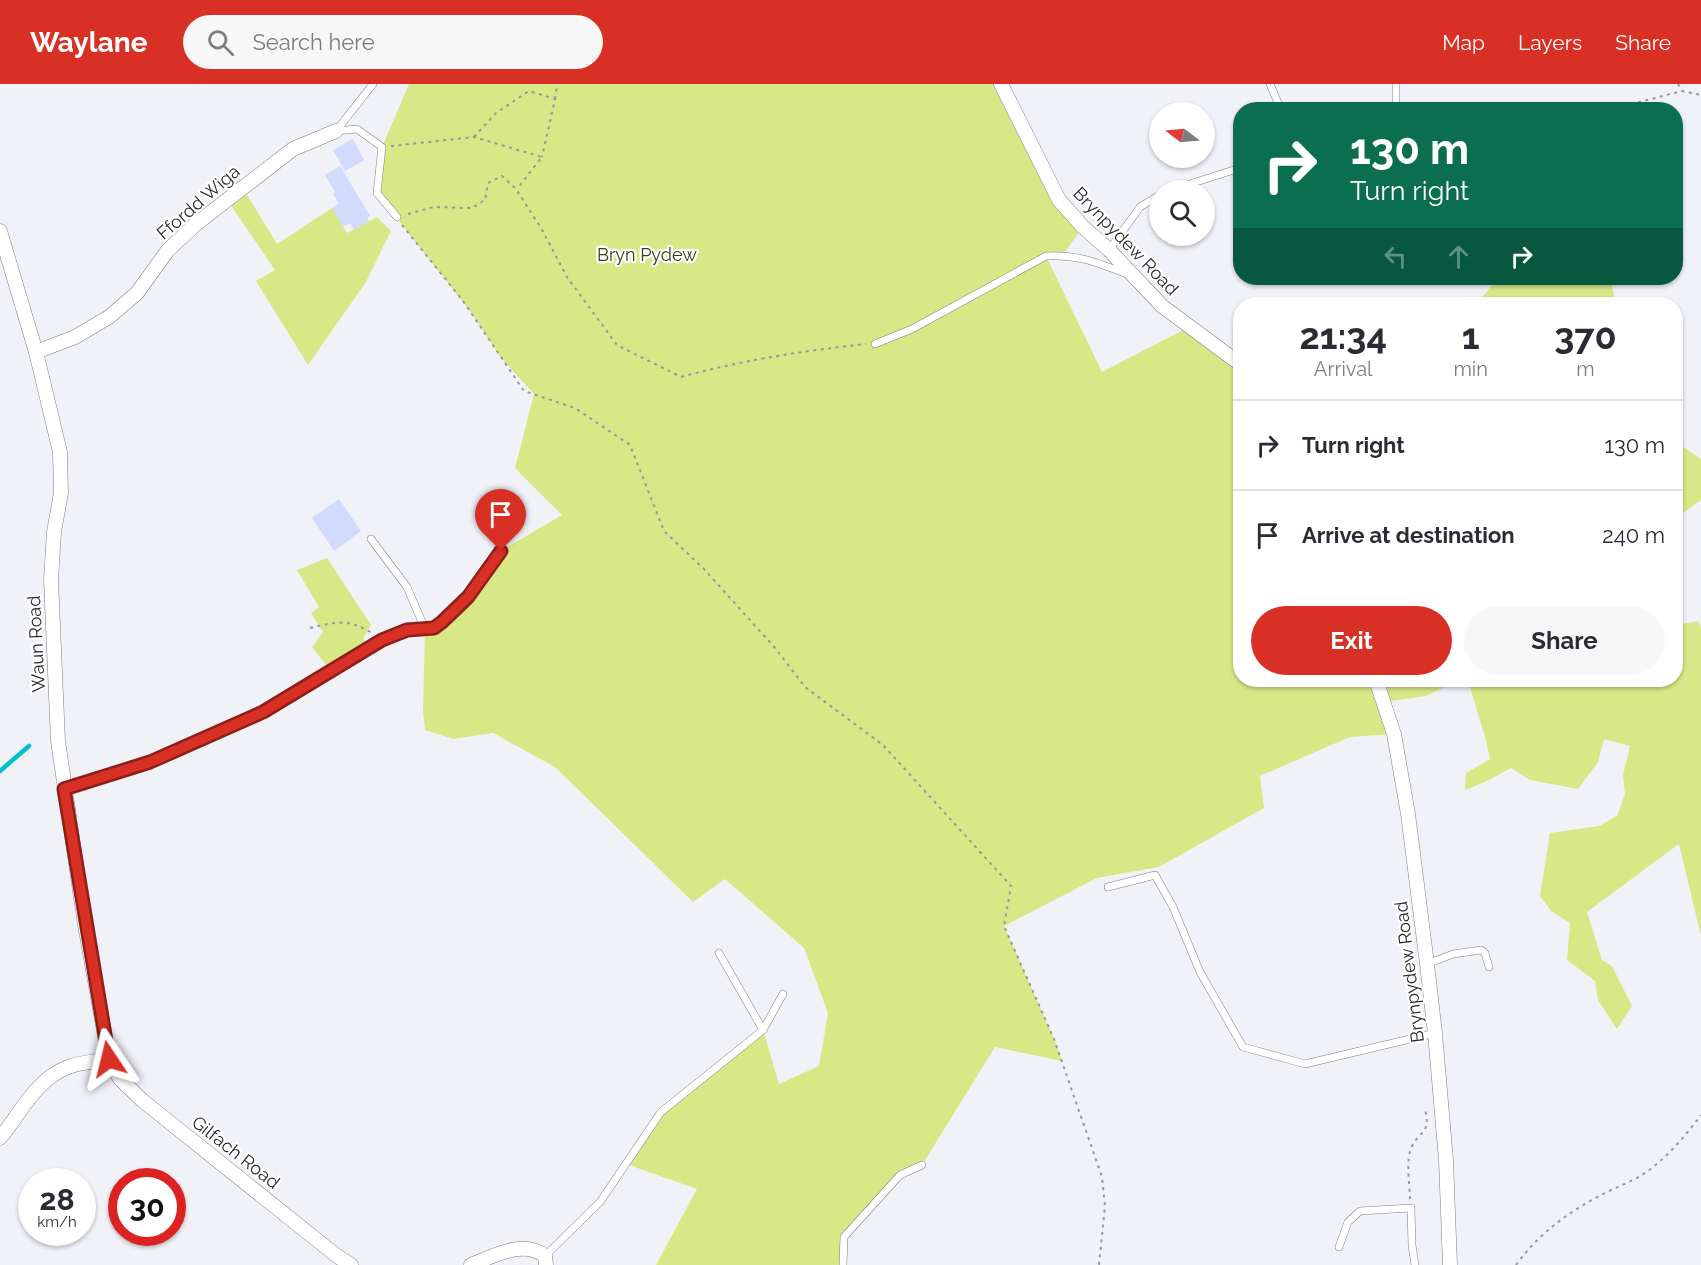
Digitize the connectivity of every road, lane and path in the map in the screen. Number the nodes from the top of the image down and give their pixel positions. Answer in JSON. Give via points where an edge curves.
{"nodes":[{"id":1,"x":373,"y":84,"type":"edge"},
{"id":2,"x":557,"y":84,"type":"edge"},
{"id":3,"x":1001,"y":84,"type":"edge"},
{"id":4,"x":1270,"y":84,"type":"edge"},
{"id":5,"x":1396,"y":84,"type":"edge"},
{"id":6,"x":1678,"y":84,"type":"edge"},
{"id":7,"x":1682,"y":91,"type":"junction"},
{"id":8,"x":1701,"y":95,"type":"edge"},
{"id":9,"x":555,"y":99,"type":"junction"},
{"id":10,"x":1278,"y":102,"type":"edge"},
{"id":11,"x":1396,"y":102,"type":"edge"},
{"id":12,"x":1640,"y":102,"type":"edge"},
{"id":13,"x":336,"y":131,"type":"junction"},
{"id":14,"x":474,"y":137,"type":"junction"},
{"id":15,"x":382,"y":147,"type":"junction"},
{"id":16,"x":542,"y":157,"type":"junction"},
{"id":17,"x":1233,"y":170,"type":"edge"},
{"id":18,"x":1202,"y":180,"type":"edge"},
{"id":19,"x":516,"y":189,"type":"junction"},
{"id":20,"x":1149,"y":202,"type":"edge"},
{"id":21,"x":396,"y":218,"type":"junction"},
{"id":22,"x":0,"y":231,"type":"edge"},
{"id":23,"x":1109,"y":250,"type":"junction"},
{"id":24,"x":1134,"y":276,"type":"junction"},
{"id":25,"x":875,"y":344,"type":"joint"},
{"id":26,"x":36,"y":352,"type":"junction"},
{"id":27,"x":1233,"y":359,"type":"edge"},
{"id":28,"x":371,"y":539,"type":"dead end"},
{"id":29,"x":501,"y":551,"type":"dead end"},
{"id":30,"x":310,"y":628,"type":"dead end"},
{"id":31,"x":425,"y":629,"type":"junction"},
{"id":32,"x":382,"y":640,"type":"junction"},
{"id":33,"x":1378,"y":687,"type":"edge"},
{"id":34,"x":64,"y":789,"type":"junction"},
{"id":35,"x":1108,"y":887,"type":"dead end"},
{"id":36,"x":719,"y":953,"type":"dead end"},
{"id":37,"x":1427,"y":964,"type":"junction"},
{"id":38,"x":1489,"y":968,"type":"dead end"},
{"id":39,"x":783,"y":994,"type":"dead end"},
{"id":40,"x":763,"y":1030,"type":"junction"},
{"id":41,"x":1435,"y":1033,"type":"junction"},
{"id":42,"x":109,"y":1059,"type":"junction"},
{"id":43,"x":1425,"y":1109,"type":"dead end"},
{"id":44,"x":1701,"y":1115,"type":"edge"},
{"id":45,"x":0,"y":1138,"type":"edge"},
{"id":46,"x":922,"y":1165,"type":"dead end"},
{"id":47,"x":1411,"y":1208,"type":"junction"},
{"id":48,"x":1339,"y":1247,"type":"dead end"},
{"id":49,"x":546,"y":1260,"type":"edge"},
{"id":50,"x":351,"y":1265,"type":"edge"},
{"id":51,"x":471,"y":1265,"type":"edge"},
{"id":52,"x":843,"y":1265,"type":"edge"},
{"id":53,"x":1099,"y":1265,"type":"edge"},
{"id":54,"x":1415,"y":1265,"type":"edge"},
{"id":55,"x":1450,"y":1265,"type":"edge"},
{"id":56,"x":1516,"y":1265,"type":"edge"}],
"edges":[{"from":1,"to":13,"type":"lane"},
{"from":2,"to":9,"type":"path"},
{"from":3,"to":23,"type":"street","name":"Brynpydew Road","via":[[1059,200]]},
{"from":4,"to":10,"type":"lane"},
{"from":5,"to":11,"type":"lane"},
{"from":6,"to":7,"type":"path"},
{"from":7,"to":8,"type":"path"},
{"from":7,"to":12,"type":"path"},
{"from":9,"to":14,"type":"path","via":[[529,91],[496,113]]},
{"from":9,"to":16,"type":"path"},
{"from":13,"to":15,"type":"lane","via":[[357,129]]},
{"from":13,"to":26,"type":"street","name":"Ffordd Wiga","via":[[293,149],[196,224],[168,249],[136,293],[109,317],[75,337]]},
{"from":14,"to":15,"type":"path"},
{"from":14,"to":16,"type":"path"},
{"from":15,"to":21,"type":"lane","via":[[377,194]]},
{"from":16,"to":19,"type":"path"},
{"from":17,"to":18,"type":"lane"},
{"from":19,"to":21,"type":"path","via":[[502,176],[488,183],[485,200],[472,208],[434,207]]},
{"from":19,"to":25,"type":"path","via":[[567,277],[617,345],[681,377],[798,351]]},
{"from":20,"to":23,"type":"lane","via":[[1140,207]]},
{"from":21,"to":53,"type":"path","via":[[463,301],[524,391],[575,408],[630,445],[664,531],[712,578],[806,687],[883,744],[1011,886],[1004,926],[1054,1039],[1102,1177],[1105,1206]]},
{"from":22,"to":26,"type":"street","name":"Waun Road"},
{"from":23,"to":24,"type":"street","name":"Brynpydew Road"},
{"from":24,"to":25,"type":"lane","via":[[1081,257],[1046,256],[912,329]]},
{"from":24,"to":27,"type":"street","name":"Brynpydew Road","via":[[1162,306]]},
{"from":26,"to":34,"type":"street","name":"Waun Road","via":[[60,452],[62,493],[54,532],[51,580],[58,741]]},
{"from":28,"to":31,"type":"lane","via":[[407,587]]},
{"from":29,"to":31,"type":"lane","via":[[468,597],[434,628]]},
{"from":30,"to":32,"type":"path","via":[[340,621]]},
{"from":31,"to":32,"type":"lane","via":[[407,630]]},
{"from":32,"to":34,"type":"lane","via":[[263,712],[150,762]]},
{"from":33,"to":37,"type":"street","name":"Brynpydew Road","via":[[1394,734]]},
{"from":34,"to":42,"type":"street","name":"Waun Road"},
{"from":35,"to":41,"type":"lane","via":[[1155,875],[1200,972],[1243,1047],[1305,1064]]},
{"from":36,"to":40,"type":"lane"},
{"from":37,"to":38,"type":"lane","via":[[1453,954],[1481,950]]},
{"from":37,"to":41,"type":"street","name":"Brynpydew Road"},
{"from":39,"to":40,"type":"lane"},
{"from":40,"to":49,"type":"lane","via":[[661,1112],[600,1202]]},
{"from":41,"to":55,"type":"street","name":"Brynpydew Road"},
{"from":42,"to":45,"type":"street","via":[[69,1066],[48,1077]]},
{"from":42,"to":50,"type":"street","name":"Gilfach Road","via":[[120,1079],[142,1101]]},
{"from":43,"to":47,"type":"path","via":[[1425,1131],[1412,1147],[1409,1160]]},
{"from":44,"to":56,"type":"path","via":[[1664,1157],[1636,1178],[1561,1219]]},
{"from":46,"to":52,"type":"lane","via":[[900,1175],[844,1237]]},
{"from":47,"to":48,"type":"lane","via":[[1360,1211],[1348,1222]]},
{"from":47,"to":54,"type":"lane"},
{"from":49,"to":51,"type":"street","via":[[538,1250],[525,1248]]}]}
